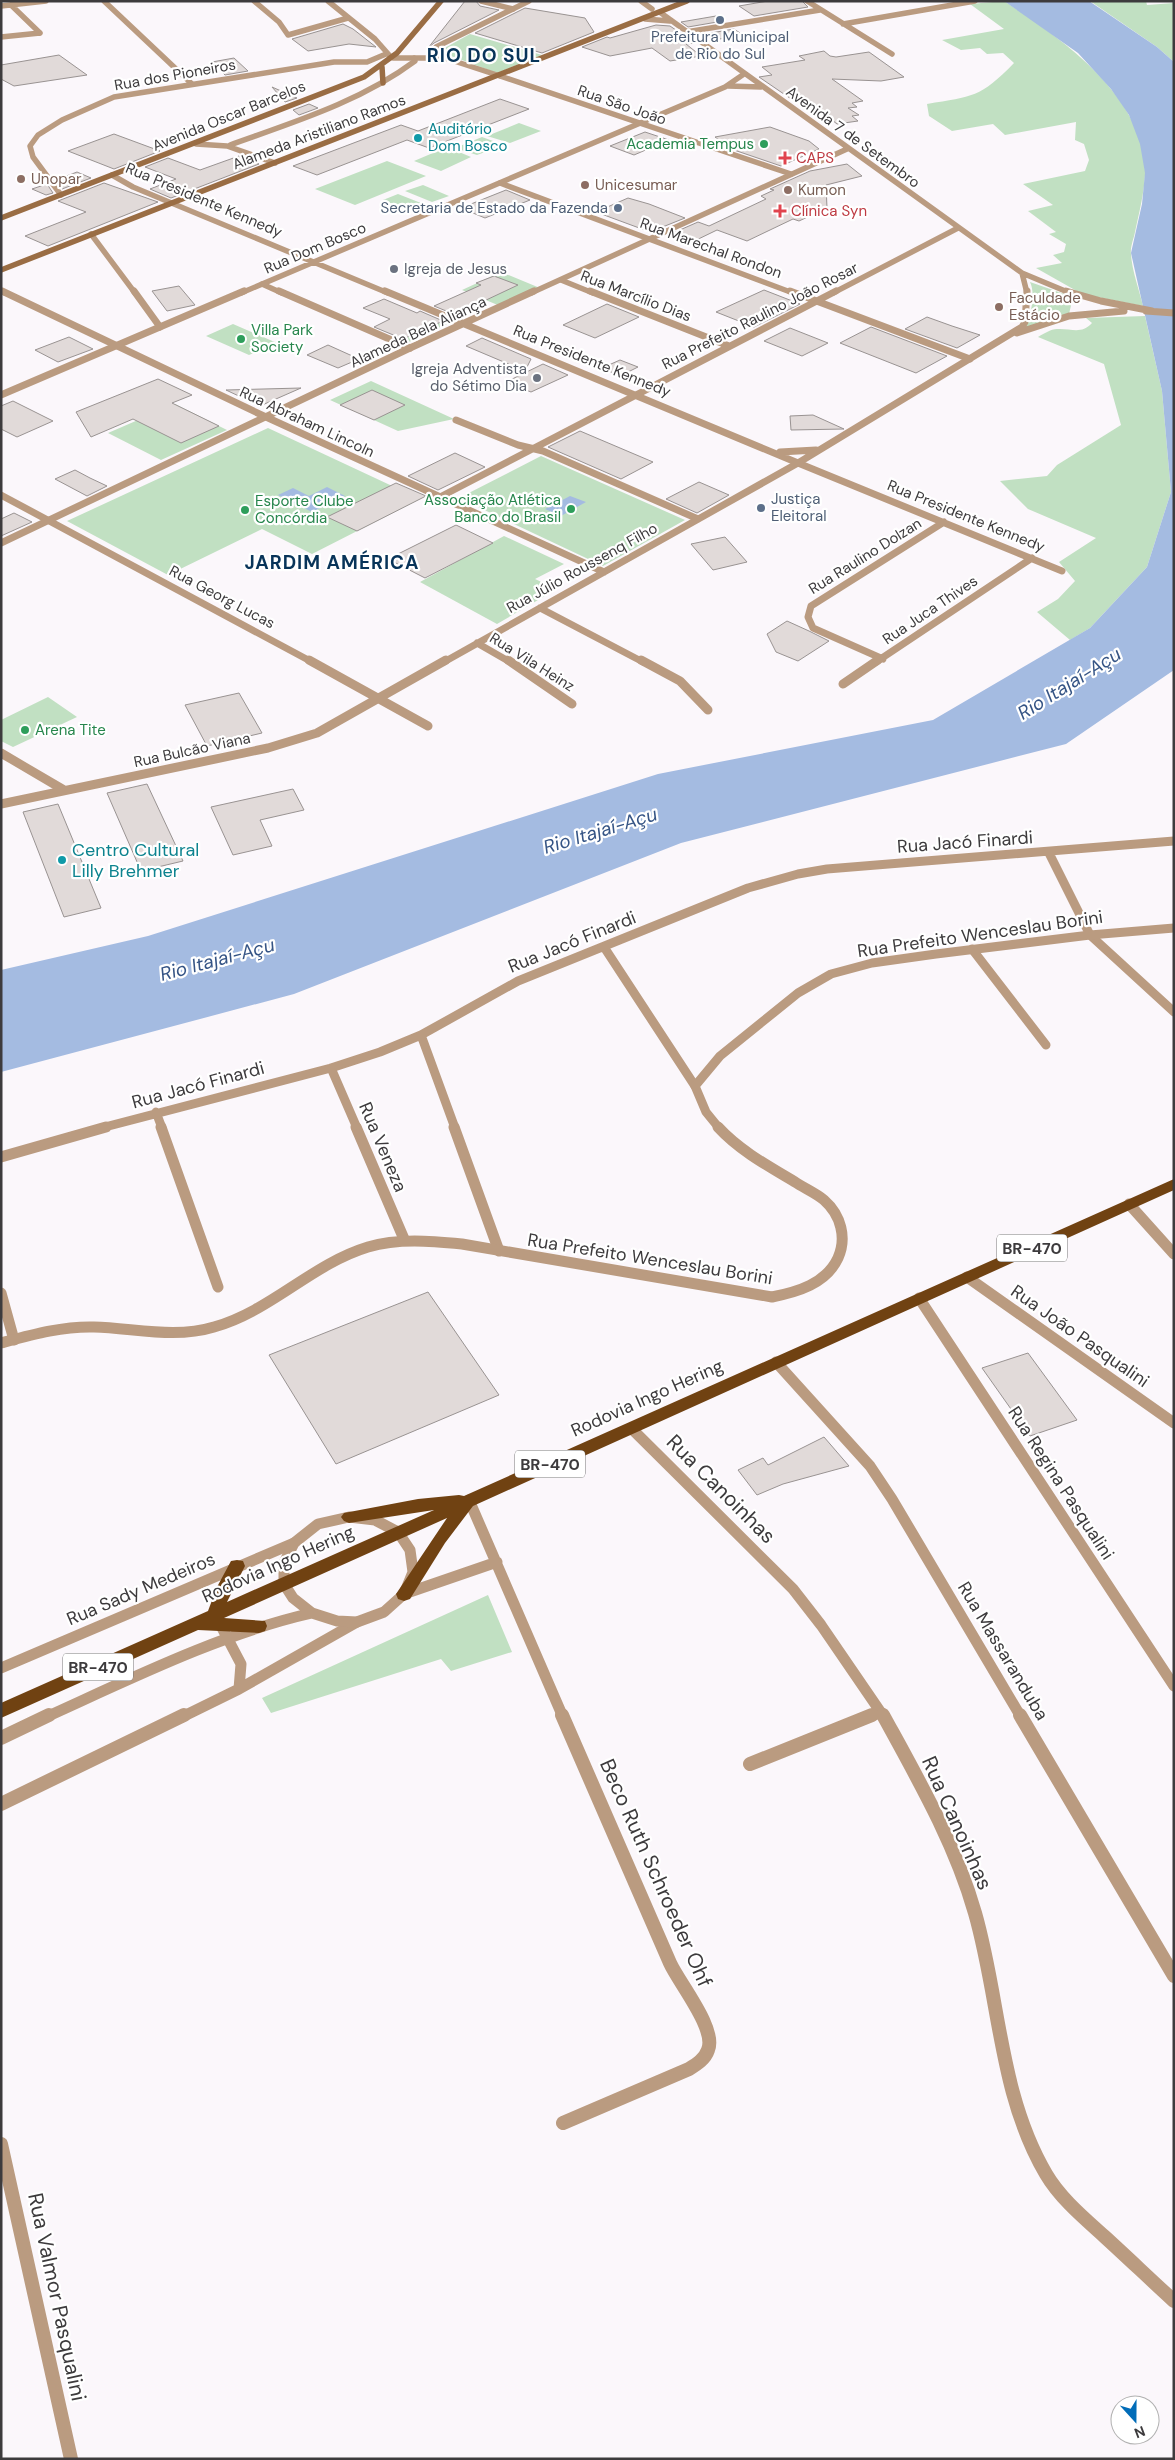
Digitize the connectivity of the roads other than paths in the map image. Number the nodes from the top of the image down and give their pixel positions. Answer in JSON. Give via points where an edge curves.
{"nodes":[{"id":1,"x":46,"y":1,"type":"edge"},
{"id":2,"x":104,"y":1,"type":"edge"},
{"id":3,"x":254,"y":1,"type":"edge"},
{"id":4,"x":328,"y":1,"type":"edge"},
{"id":5,"x":441,"y":1,"type":"edge"},
{"id":6,"x":480,"y":1,"type":"edge"},
{"id":7,"x":529,"y":1,"type":"edge"},
{"id":8,"x":641,"y":1,"type":"edge"},
{"id":9,"x":687,"y":1,"type":"edge"},
{"id":10,"x":807,"y":1,"type":"edge"},
{"id":11,"x":958,"y":1,"type":"edge"},
{"id":12,"x":975,"y":1,"type":"edge"},
{"id":13,"x":953,"y":4,"type":"junction"},
{"id":14,"x":11,"y":5,"type":"junction"},
{"id":15,"x":1,"y":6,"type":"edge"},
{"id":16,"x":514,"y":9,"type":"junction"},
{"id":17,"x":652,"y":9,"type":"dead end"},
{"id":18,"x":820,"y":10,"type":"junction"},
{"id":19,"x":661,"y":13,"type":"junction"},
{"id":20,"x":348,"y":18,"type":"junction"},
{"id":21,"x":645,"y":19,"type":"junction"},
{"id":22,"x":671,"y":22,"type":"junction"},
{"id":23,"x":843,"y":24,"type":"junction"},
{"id":24,"x":686,"y":32,"type":"junction"},
{"id":25,"x":1,"y":37,"type":"edge"},
{"id":26,"x":386,"y":54,"type":"junction"},
{"id":27,"x":892,"y":54,"type":"dead end"},
{"id":28,"x":393,"y":58,"type":"junction"},
{"id":29,"x":414,"y":58,"type":"junction"},
{"id":30,"x":446,"y":58,"type":"junction"},
{"id":31,"x":367,"y":62,"type":"junction"},
{"id":32,"x":382,"y":67,"type":"junction"},
{"id":33,"x":744,"y":74,"type":"junction"},
{"id":34,"x":500,"y":76,"type":"junction"},
{"id":35,"x":383,"y":83,"type":"junction"},
{"id":36,"x":192,"y":84,"type":"junction"},
{"id":37,"x":725,"y":87,"type":"junction"},
{"id":38,"x":762,"y":87,"type":"junction"},
{"id":39,"x":638,"y":124,"type":"junction"},
{"id":40,"x":196,"y":144,"type":"junction"},
{"id":41,"x":230,"y":145,"type":"junction"},
{"id":42,"x":847,"y":149,"type":"junction"},
{"id":43,"x":275,"y":163,"type":"junction"},
{"id":44,"x":791,"y":174,"type":"junction"},
{"id":45,"x":112,"y":175,"type":"junction"},
{"id":46,"x":500,"y":183,"type":"junction"},
{"id":47,"x":61,"y":195,"type":"junction"},
{"id":48,"x":173,"y":202,"type":"junction"},
{"id":49,"x":1,"y":218,"type":"edge"},
{"id":50,"x":958,"y":228,"type":"junction"},
{"id":51,"x":91,"y":234,"type":"junction"},
{"id":52,"x":650,"y":239,"type":"junction"},
{"id":53,"x":316,"y":261,"type":"junction"},
{"id":54,"x":1,"y":270,"type":"edge"},
{"id":55,"x":1022,"y":273,"type":"junction"},
{"id":56,"x":561,"y":280,"type":"junction"},
{"id":57,"x":262,"y":284,"type":"junction"},
{"id":58,"x":1,"y":291,"type":"edge"},
{"id":59,"x":816,"y":300,"type":"junction"},
{"id":60,"x":1152,"y":311,"type":"junction"},
{"id":61,"x":1174,"y":313,"type":"edge"},
{"id":62,"x":464,"y":323,"type":"junction"},
{"id":63,"x":160,"y":327,"type":"junction"},
{"id":64,"x":1011,"y":335,"type":"junction"},
{"id":65,"x":115,"y":346,"type":"junction"},
{"id":66,"x":730,"y":346,"type":"junction"},
{"id":67,"x":410,"y":348,"type":"junction"},
{"id":68,"x":970,"y":359,"type":"junction"},
{"id":69,"x":636,"y":394,"type":"junction"},
{"id":70,"x":1,"y":395,"type":"edge"},
{"id":71,"x":266,"y":417,"type":"junction"},
{"id":72,"x":456,"y":420,"type":"dead end"},
{"id":73,"x":532,"y":449,"type":"junction"},
{"id":74,"x":822,"y":449,"type":"junction"},
{"id":75,"x":773,"y":452,"type":"junction"},
{"id":76,"x":798,"y":463,"type":"junction"},
{"id":77,"x":1,"y":495,"type":"edge"},
{"id":78,"x":440,"y":497,"type":"junction"},
{"id":79,"x":698,"y":519,"type":"junction"},
{"id":80,"x":48,"y":520,"type":"junction"},
{"id":81,"x":944,"y":522,"type":"junction"},
{"id":82,"x":1,"y":543,"type":"edge"},
{"id":83,"x":1032,"y":558,"type":"junction"},
{"id":84,"x":1062,"y":571,"type":"dead end"},
{"id":85,"x":604,"y":572,"type":"junction"},
{"id":86,"x":540,"y":608,"type":"junction"},
{"id":87,"x":477,"y":643,"type":"junction"},
{"id":88,"x":883,"y":659,"type":"junction"},
{"id":89,"x":843,"y":684,"type":"dead end"},
{"id":90,"x":380,"y":698,"type":"junction"},
{"id":91,"x":572,"y":704,"type":"dead end"},
{"id":92,"x":708,"y":710,"type":"dead end"},
{"id":93,"x":428,"y":726,"type":"dead end"},
{"id":94,"x":1,"y":753,"type":"edge"},
{"id":95,"x":64,"y":790,"type":"junction"},
{"id":96,"x":1,"y":804,"type":"edge"},
{"id":97,"x":1174,"y":841,"type":"edge"},
{"id":98,"x":1049,"y":853,"type":"junction"},
{"id":99,"x":1174,"y":928,"type":"edge"},
{"id":100,"x":1090,"y":935,"type":"junction"},
{"id":101,"x":604,"y":946,"type":"junction"},
{"id":102,"x":972,"y":950,"type":"junction"},
{"id":103,"x":1174,"y":1012,"type":"edge"},
{"id":104,"x":421,"y":1035,"type":"junction"},
{"id":105,"x":1046,"y":1045,"type":"dead end"},
{"id":106,"x":331,"y":1068,"type":"junction"},
{"id":107,"x":696,"y":1086,"type":"junction"},
{"id":108,"x":156,"y":1112,"type":"junction"},
{"id":109,"x":1,"y":1157,"type":"edge"},
{"id":110,"x":1174,"y":1184,"type":"edge"},
{"id":111,"x":1130,"y":1204,"type":"junction"},
{"id":112,"x":404,"y":1239,"type":"junction"},
{"id":113,"x":499,"y":1251,"type":"junction"},
{"id":114,"x":1174,"y":1254,"type":"edge"},
{"id":115,"x":967,"y":1277,"type":"junction"},
{"id":116,"x":218,"y":1287,"type":"dead end"},
{"id":117,"x":1,"y":1293,"type":"edge"},
{"id":118,"x":919,"y":1298,"type":"junction"},
{"id":119,"x":14,"y":1340,"type":"junction"},
{"id":120,"x":1,"y":1343,"type":"edge"},
{"id":121,"x":776,"y":1362,"type":"junction"},
{"id":122,"x":1174,"y":1423,"type":"edge"},
{"id":123,"x":631,"y":1428,"type":"junction"},
{"id":124,"x":469,"y":1500,"type":"junction"},
{"id":125,"x":349,"y":1517,"type":"junction"},
{"id":126,"x":398,"y":1532,"type":"junction"},
{"id":127,"x":294,"y":1543,"type":"junction"},
{"id":128,"x":497,"y":1562,"type":"junction"},
{"id":129,"x":237,"y":1566,"type":"junction"},
{"id":130,"x":284,"y":1584,"type":"junction"},
{"id":131,"x":404,"y":1594,"type":"junction"},
{"id":132,"x":312,"y":1614,"type":"junction"},
{"id":133,"x":357,"y":1622,"type":"junction"},
{"id":134,"x":221,"y":1626,"type":"junction"},
{"id":135,"x":259,"y":1626,"type":"joint"},
{"id":136,"x":1,"y":1668,"type":"edge"},
{"id":137,"x":1174,"y":1686,"type":"edge"},
{"id":138,"x":239,"y":1689,"type":"junction"},
{"id":139,"x":1,"y":1711,"type":"edge"},
{"id":140,"x":881,"y":1712,"type":"junction"},
{"id":141,"x":1,"y":1738,"type":"edge"},
{"id":142,"x":750,"y":1764,"type":"dead end"},
{"id":143,"x":1,"y":1804,"type":"edge"},
{"id":144,"x":1174,"y":1976,"type":"edge"},
{"id":145,"x":563,"y":2124,"type":"dead end"},
{"id":146,"x":1,"y":2144,"type":"edge"},
{"id":147,"x":1174,"y":2301,"type":"edge"},
{"id":148,"x":71,"y":2459,"type":"edge"}],
"edges":[{"from":1,"to":14,"type":"street"},
{"from":2,"to":36,"type":"street"},
{"from":3,"to":20,"type":"street","via":[[279,22],[286,35]]},
{"from":4,"to":20,"type":"street"},
{"from":5,"to":28,"type":"main road","name":"Avenida Oscar Barcelos"},
{"from":6,"to":16,"type":"street"},
{"from":7,"to":16,"type":"street"},
{"from":8,"to":17,"type":"street"},
{"from":9,"to":19,"type":"main road","name":"Alameda Aristiliano Ramos"},
{"from":10,"to":18,"type":"street"},
{"from":11,"to":13,"type":"street"},
{"from":12,"to":13,"type":"street"},
{"from":13,"to":23,"type":"street"},
{"from":14,"to":15,"type":"street"},
{"from":14,"to":25,"type":"street","via":[[40,33]]},
{"from":16,"to":30,"type":"street","name":"Rua São João","via":[[436,47]]},
{"from":18,"to":23,"type":"street"},
{"from":18,"to":24,"type":"street"},
{"from":19,"to":21,"type":"main road","name":"Alameda Aristiliano Ramos"},
{"from":19,"to":22,"type":"street","name":"Avenida 7 de Setembro"},
{"from":20,"to":26,"type":"street","via":[[374,38]]},
{"from":21,"to":22,"type":"street","name":"Avenida 7 de Setembro"},
{"from":21,"to":34,"type":"main road","name":"Alameda Aristiliano Ramos"},
{"from":22,"to":24,"type":"street","name":"Avenida 7 de Setembro"},
{"from":23,"to":27,"type":"street"},
{"from":24,"to":33,"type":"street","name":"Avenida 7 de Setembro"},
{"from":26,"to":28,"type":"street"},
{"from":26,"to":31,"type":"street","name":"Rua dos Pioneiros"},
{"from":28,"to":29,"type":"street","name":"Rua São João"},
{"from":28,"to":32,"type":"main road","name":"Avenida Oscar Barcelos"},
{"from":29,"to":30,"type":"street","name":"Rua São João"},
{"from":29,"to":35,"type":"street","via":[[409,66]]},
{"from":30,"to":34,"type":"street","name":"Rua São João"},
{"from":31,"to":32,"type":"street","name":"Rua dos Pioneiros"},
{"from":31,"to":36,"type":"street","name":"Rua dos Pioneiros","via":[[334,62]]},
{"from":32,"to":35,"type":"main road"},
{"from":32,"to":40,"type":"main road","name":"Avenida Oscar Barcelos"},
{"from":33,"to":37,"type":"street"},
{"from":33,"to":38,"type":"street","name":"Avenida 7 de Setembro"},
{"from":34,"to":39,"type":"street","name":"Rua São João"},
{"from":34,"to":43,"type":"main road","name":"Alameda Aristiliano Ramos"},
{"from":35,"to":41,"type":"street"},
{"from":36,"to":47,"type":"street","name":"Rua dos Pioneiros","via":[[102,101],[38,135],[30,151]]},
{"from":37,"to":38,"type":"street"},
{"from":37,"to":39,"type":"street","name":"Rua Dom Bosco"},
{"from":38,"to":42,"type":"street","name":"Avenida 7 de Setembro"},
{"from":39,"to":44,"type":"street","name":"Rua São João"},
{"from":39,"to":46,"type":"street","name":"Rua Dom Bosco"},
{"from":40,"to":41,"type":"street"},
{"from":40,"to":45,"type":"main road","name":"Avenida Oscar Barcelos"},
{"from":41,"to":43,"type":"street"},
{"from":42,"to":44,"type":"street","name":"Alameda Bela Aliança"},
{"from":42,"to":50,"type":"street","name":"Avenida 7 de Setembro"},
{"from":43,"to":48,"type":"main road","name":"Alameda Aristiliano Ramos"},
{"from":44,"to":52,"type":"street","name":"Alameda Bela Aliança"},
{"from":45,"to":47,"type":"main road","name":"Avenida Oscar Barcelos"},
{"from":45,"to":48,"type":"street","name":"Rua Presidente Kennedy"},
{"from":46,"to":52,"type":"street","name":"Rua Marechal Rondon"},
{"from":46,"to":53,"type":"street","name":"Rua Dom Bosco"},
{"from":47,"to":49,"type":"main road","name":"Avenida Oscar Barcelos"},
{"from":48,"to":51,"type":"main road","name":"Alameda Aristiliano Ramos"},
{"from":48,"to":53,"type":"street","name":"Rua Presidente Kennedy"},
{"from":50,"to":55,"type":"street","name":"Avenida 7 de Setembro"},
{"from":50,"to":59,"type":"street","name":"Rua Prefeito Raulino João Rosar"},
{"from":51,"to":54,"type":"main road","name":"Alameda Aristiliano Ramos"},
{"from":51,"to":63,"type":"street"},
{"from":52,"to":56,"type":"street","name":"Alameda Bela Aliança"},
{"from":52,"to":59,"type":"street","name":"Rua Marechal Rondon"},
{"from":53,"to":57,"type":"street","name":"Rua Dom Bosco"},
{"from":53,"to":62,"type":"street","name":"Rua Presidente Kennedy"},
{"from":55,"to":60,"type":"street","name":"Avenida 7 de Setembro","via":[[1082,298]]},
{"from":55,"to":64,"type":"street","via":[[1027,287],[1025,322]]},
{"from":56,"to":62,"type":"street","name":"Alameda Bela Aliança"},
{"from":56,"to":66,"type":"street","name":"Rua Marcílio Dias"},
{"from":57,"to":63,"type":"street","name":"Rua Dom Bosco"},
{"from":57,"to":67,"type":"street"},
{"from":58,"to":65,"type":"street","name":"Rua Abraham Lincoln"},
{"from":59,"to":66,"type":"street","name":"Rua Prefeito Raulino João Rosar"},
{"from":59,"to":68,"type":"street","name":"Rua Marechal Rondon"},
{"from":60,"to":61,"type":"street"},
{"from":60,"to":64,"type":"street","via":[[1086,314]]},
{"from":62,"to":67,"type":"street","name":"Alameda Bela Aliança"},
{"from":62,"to":69,"type":"street","name":"Rua Presidente Kennedy"},
{"from":63,"to":65,"type":"street","name":"Rua Dom Bosco"},
{"from":64,"to":68,"type":"street","name":"Rua Júlio Roussenq Filho"},
{"from":65,"to":70,"type":"street","name":"Rua Dom Bosco"},
{"from":65,"to":71,"type":"street","name":"Rua Abraham Lincoln"},
{"from":66,"to":69,"type":"street","name":"Rua Prefeito Raulino João Rosar"},
{"from":67,"to":71,"type":"street","name":"Alameda Bela Aliança"},
{"from":68,"to":74,"type":"street","name":"Rua Júlio Roussenq Filho"},
{"from":69,"to":73,"type":"street","name":"Rua Prefeito Raulino João Rosar"},
{"from":69,"to":75,"type":"street","name":"Rua Presidente Kennedy"},
{"from":71,"to":78,"type":"street","name":"Rua Abraham Lincoln"},
{"from":71,"to":80,"type":"street","name":"Alameda Bela Aliança"},
{"from":72,"to":73,"type":"street"},
{"from":73,"to":78,"type":"street","name":"Rua Prefeito Raulino João Rosar"},
{"from":73,"to":79,"type":"street"},
{"from":74,"to":75,"type":"street"},
{"from":74,"to":76,"type":"street","name":"Rua Júlio Roussenq Filho"},
{"from":75,"to":76,"type":"street","name":"Rua Presidente Kennedy"},
{"from":76,"to":79,"type":"street","name":"Rua Júlio Roussenq Filho"},
{"from":76,"to":81,"type":"street","name":"Rua Presidente Kennedy"},
{"from":77,"to":80,"type":"street","name":"Rua Georg Lucas"},
{"from":78,"to":85,"type":"street","name":"Rua Abraham Lincoln"},
{"from":79,"to":85,"type":"street","name":"Rua Júlio Roussenq Filho"},
{"from":80,"to":82,"type":"street","name":"Alameda Bela Aliança"},
{"from":80,"to":90,"type":"street","name":"Rua Georg Lucas"},
{"from":81,"to":83,"type":"street","name":"Rua Presidente Kennedy"},
{"from":81,"to":88,"type":"street","name":"Rua Raulino Dolzan","via":[[811,606],[806,615],[813,628]]},
{"from":83,"to":84,"type":"street","name":"Rua Presidente Kennedy"},
{"from":83,"to":88,"type":"street","name":"Rua Juca Thives"},
{"from":85,"to":86,"type":"street","name":"Rua Júlio Roussenq Filho"},
{"from":86,"to":87,"type":"street","name":"Rua Júlio Roussenq Filho"},
{"from":86,"to":92,"type":"street","via":[[680,681]]},
{"from":87,"to":90,"type":"street","name":"Rua Júlio Roussenq Filho"},
{"from":87,"to":91,"type":"street","name":"Rua Vila Heinz","via":[[525,670]]},
{"from":88,"to":89,"type":"street","name":"Rua Juca Thives"},
{"from":90,"to":93,"type":"street","name":"Rua Georg Lucas"},
{"from":90,"to":95,"type":"street","name":"Rua Bulcão Viana","via":[[300,739]]},
{"from":94,"to":95,"type":"street"},
{"from":95,"to":96,"type":"street","name":"Rua Bulcão Viana"},
{"from":97,"to":98,"type":"street","name":"Rua Jacó Finardi"},
{"from":98,"to":100,"type":"street"},
{"from":98,"to":101,"type":"street","name":"Rua Jacó Finardi","via":[[798,874],[748,888]]},
{"from":99,"to":100,"type":"street","name":"Rua Prefeito Wenceslau Borini"},
{"from":100,"to":102,"type":"street","name":"Rua Prefeito Wenceslau Borini"},
{"from":100,"to":103,"type":"street"},
{"from":101,"to":104,"type":"street","name":"Rua Jacó Finardi","via":[[496,991]]},
{"from":101,"to":107,"type":"street"},
{"from":102,"to":105,"type":"street"},
{"from":102,"to":107,"type":"street","name":"Rua Prefeito Wenceslau Borini","via":[[889,960],[831,974],[798,993],[720,1056]]},
{"from":104,"to":106,"type":"street","name":"Rua Jacó Finardi"},
{"from":104,"to":113,"type":"street"},
{"from":106,"to":108,"type":"street","name":"Rua Jacó Finardi"},
{"from":106,"to":112,"type":"street","name":"Rua Veneza"},
{"from":107,"to":113,"type":"street","name":"Rua Prefeito Wenceslau Borini","via":[[705,1110],[720,1130],[835,1210],[843,1229],[842,1254],[824,1277],[798,1292],[772,1297]]},
{"from":108,"to":109,"type":"street","name":"Rua Jacó Finardi"},
{"from":108,"to":116,"type":"street"},
{"from":110,"to":111,"type":"highway","name":"Rodovia Ingo Hering","number":"BR-470"},
{"from":111,"to":114,"type":"street"},
{"from":111,"to":115,"type":"highway","name":"Rodovia Ingo Hering","number":"BR-470"},
{"from":112,"to":113,"type":"street","name":"Rua Prefeito Wenceslau Borini"},
{"from":112,"to":119,"type":"street","name":"Rua Prefeito Wenceslau Borini","via":[[368,1247],[327,1264],[268,1305],[212,1328],[164,1332],[90,1327]]},
{"from":115,"to":118,"type":"highway","name":"Rodovia Ingo Hering","number":"BR-470"},
{"from":115,"to":122,"type":"street","name":"Rua João Pasqualini"},
{"from":117,"to":119,"type":"street"},
{"from":118,"to":121,"type":"highway","name":"Rodovia Ingo Hering","number":"BR-470"},
{"from":118,"to":137,"type":"street","name":"Rua Regina Pasqualini"},
{"from":119,"to":120,"type":"street","name":"Rua Prefeito Wenceslau Borini"},
{"from":121,"to":123,"type":"highway","name":"Rodovia Ingo Hering","number":"BR-470"},
{"from":121,"to":144,"type":"street","name":"Rua Massaranduba","via":[[864,1458],[892,1499]]},
{"from":123,"to":124,"type":"highway","name":"Rodovia Ingo Hering","number":"BR-470"},
{"from":123,"to":140,"type":"street","name":"Rua Canoinhas","via":[[793,1589]]},
{"from":124,"to":125,"type":"highway"},
{"from":124,"to":126,"type":"highway","name":"Rodovia Ingo Hering","number":"BR-470"},
{"from":124,"to":128,"type":"street"},
{"from":124,"to":131,"type":"highway"},
{"from":125,"to":126,"type":"street","via":[[375,1520]]},
{"from":125,"to":127,"type":"street","via":[[318,1524]]},
{"from":126,"to":130,"type":"highway","name":"Rodovia Ingo Hering","number":"BR-470"},
{"from":126,"to":131,"type":"street","via":[[410,1550],[413,1572]]},
{"from":127,"to":129,"type":"street","name":"Rua Sady Medeiros"},
{"from":127,"to":130,"type":"street","via":[[284,1562]]},
{"from":128,"to":131,"type":"street"},
{"from":128,"to":145,"type":"street","name":"Beco Ruth Schroeder Ohf","via":[[655,1929],[679,1982],[703,2020],[710,2043],[700,2062],[689,2069]]},
{"from":129,"to":134,"type":"highway","via":[[225,1587]]},
{"from":129,"to":136,"type":"street","name":"Rua Sady Medeiros"},
{"from":130,"to":132,"type":"street","via":[[293,1598]]},
{"from":130,"to":134,"type":"highway","name":"Rodovia Ingo Hering","number":"BR-470"},
{"from":131,"to":133,"type":"street","via":[[384,1612]]},
{"from":132,"to":133,"type":"street","via":[[337,1621]]},
{"from":132,"to":135,"type":"street"},
{"from":133,"to":138,"type":"street"},
{"from":134,"to":135,"type":"highway"},
{"from":134,"to":138,"type":"street","via":[[241,1664]]},
{"from":134,"to":139,"type":"highway","name":"Rodovia Ingo Hering","number":"BR-470","via":[[195,1624]]},
{"from":134,"to":141,"type":"street"},
{"from":138,"to":143,"type":"street"},
{"from":140,"to":142,"type":"street"},
{"from":140,"to":147,"type":"street","name":"Rua Canoinhas","via":[[929,1799],[975,1912],[991,1976],[1010,2086],[1029,2143],[1047,2176],[1074,2210]]},
{"from":146,"to":148,"type":"street","name":"Rua Valmor Pasqualini"}]}
